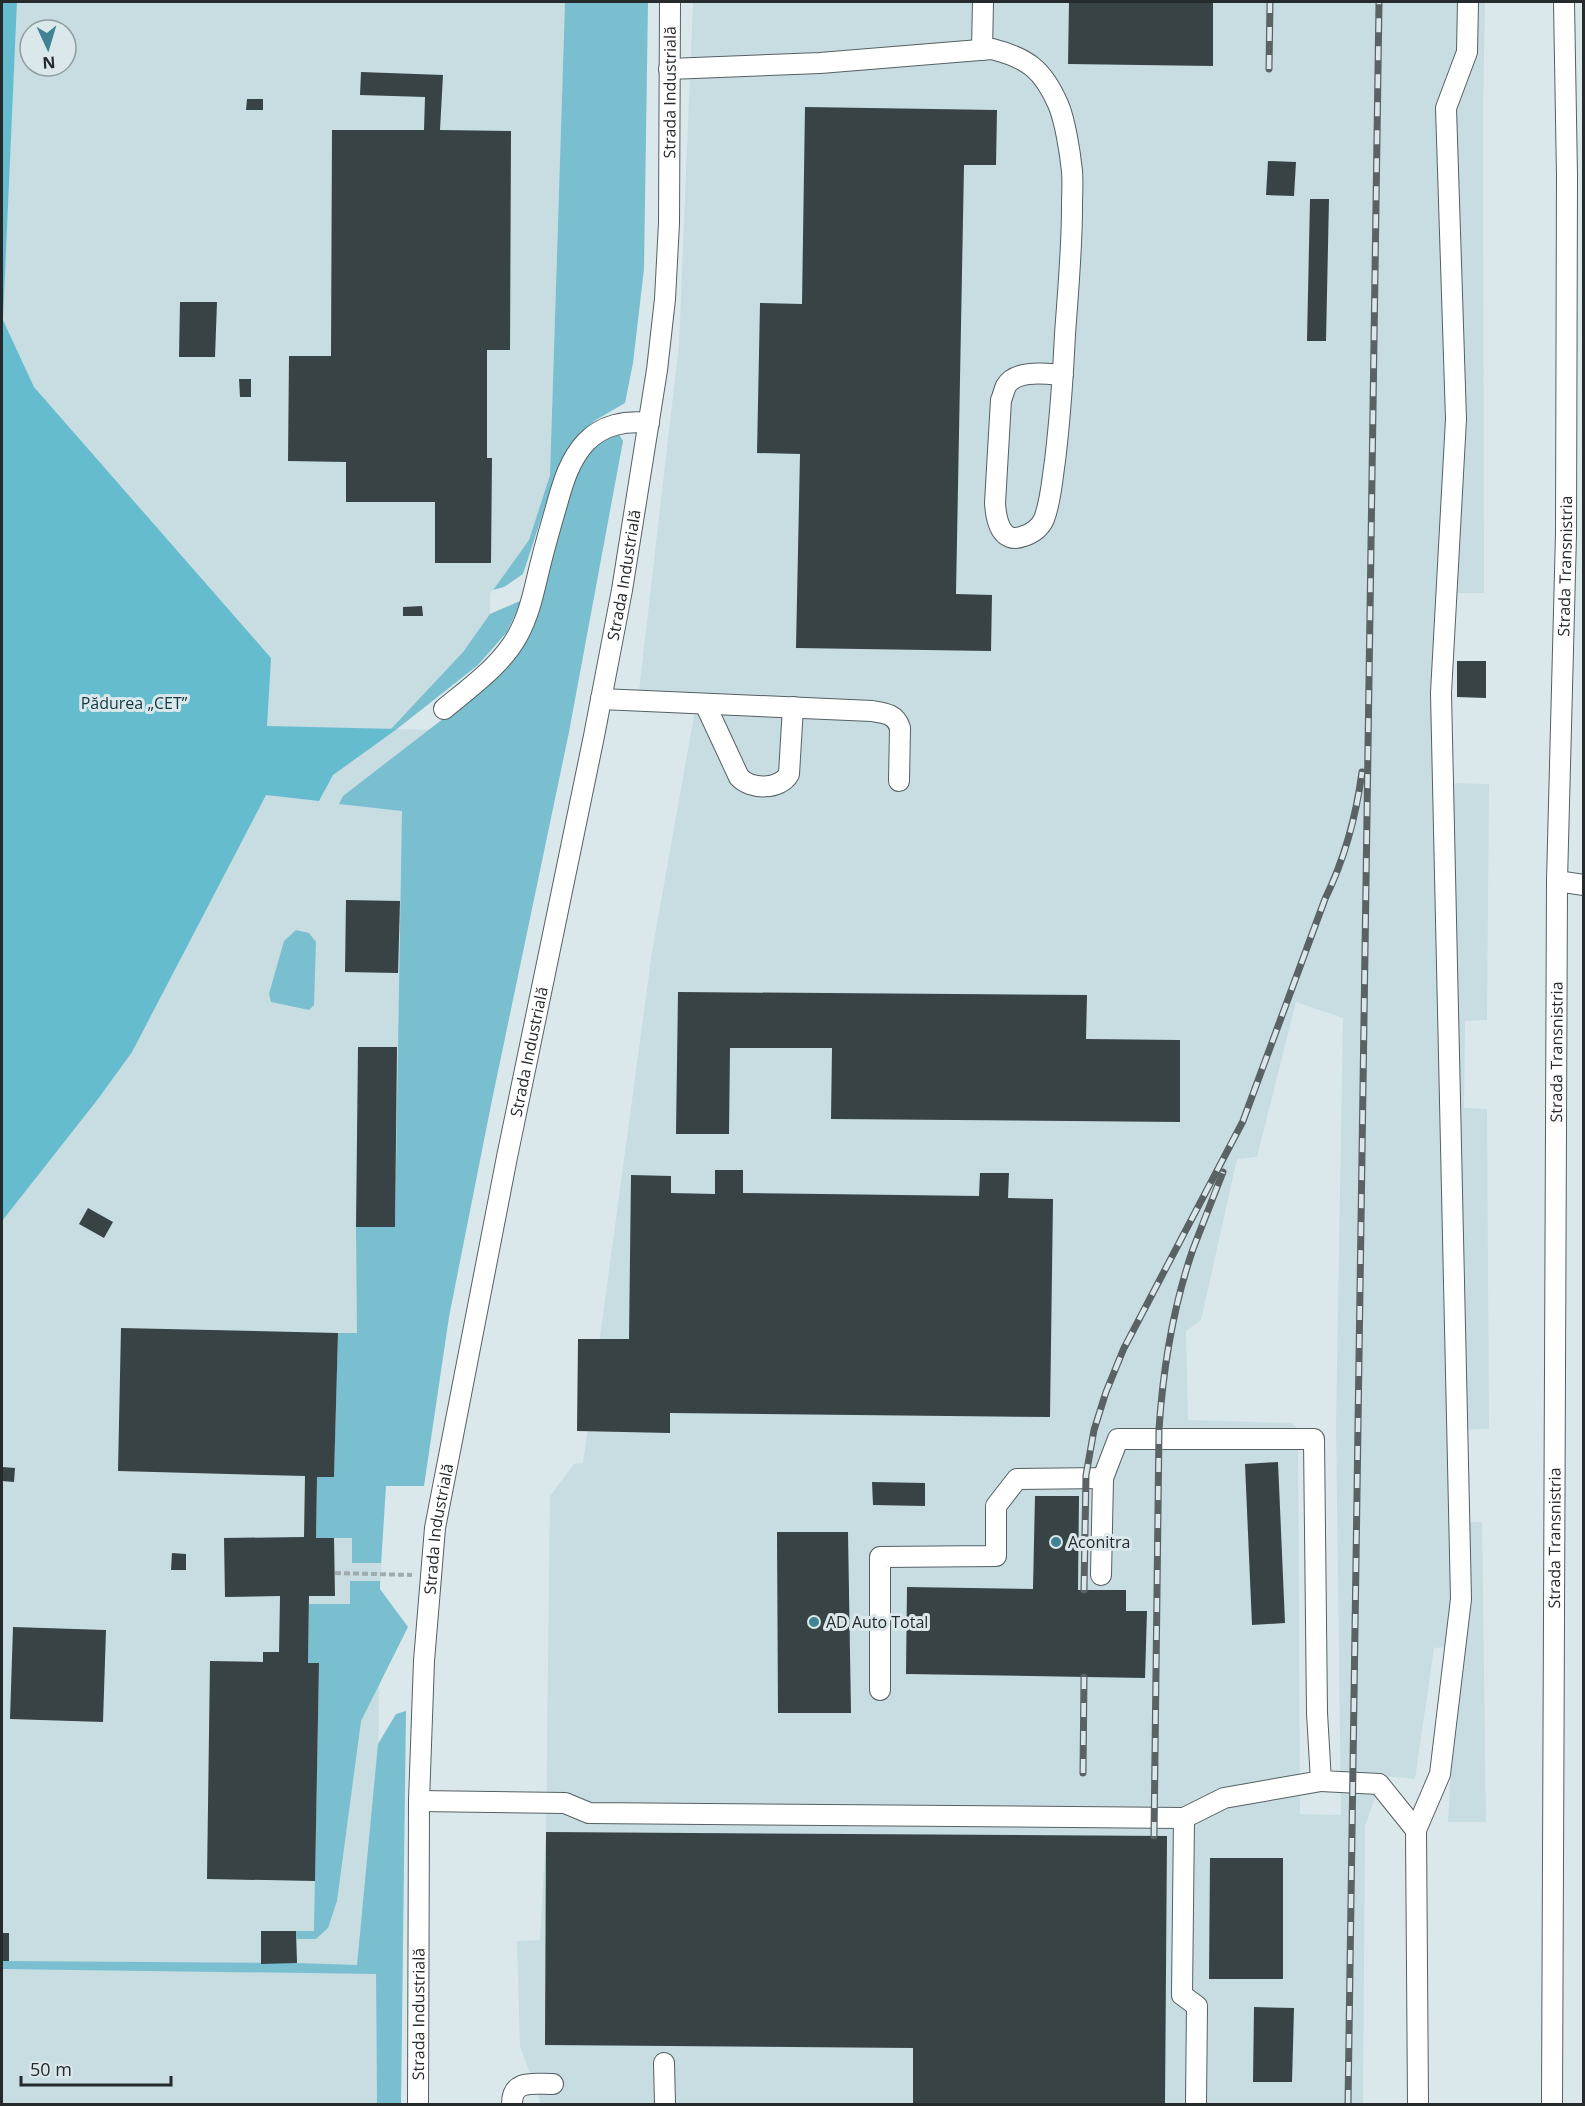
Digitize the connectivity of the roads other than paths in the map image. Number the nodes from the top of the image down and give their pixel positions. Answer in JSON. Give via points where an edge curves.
{"nodes":[{"id":1,"x":670,"y":2,"type":"edge"},
{"id":2,"x":982,"y":2,"type":"edge"},
{"id":3,"x":1468,"y":2,"type":"edge"},
{"id":4,"x":1564,"y":2,"type":"edge"},
{"id":5,"x":982,"y":50,"type":"junction"},
{"id":6,"x":669,"y":69,"type":"junction"},
{"id":7,"x":1575,"y":176,"type":"edge"},
{"id":8,"x":1575,"y":343,"type":"edge"},
{"id":9,"x":1063,"y":375,"type":"junction"},
{"id":10,"x":649,"y":423,"type":"junction"},
{"id":11,"x":1575,"y":534,"type":"edge"},
{"id":12,"x":601,"y":699,"type":"junction"},
{"id":13,"x":705,"y":704,"type":"junction"},
{"id":14,"x":793,"y":707,"type":"junction"},
{"id":15,"x":444,"y":709,"type":"dead end"},
{"id":16,"x":899,"y":781,"type":"dead end"},
{"id":17,"x":1557,"y":881,"type":"junction"},
{"id":18,"x":1584,"y":885,"type":"edge"},
{"id":19,"x":1103,"y":1478,"type":"junction"},
{"id":20,"x":1101,"y":1575,"type":"dead end"},
{"id":21,"x":880,"y":1690,"type":"dead end"},
{"id":22,"x":1322,"y":1781,"type":"junction"},
{"id":23,"x":419,"y":1801,"type":"junction"},
{"id":24,"x":1184,"y":1818,"type":"junction"},
{"id":25,"x":1416,"y":1830,"type":"junction"},
{"id":26,"x":664,"y":2063,"type":"dead end"},
{"id":27,"x":553,"y":2084,"type":"dead end"},
{"id":28,"x":418,"y":2104,"type":"edge"},
{"id":29,"x":512,"y":2104,"type":"edge"},
{"id":30,"x":664,"y":2104,"type":"edge"},
{"id":31,"x":1196,"y":2104,"type":"edge"},
{"id":32,"x":1418,"y":2104,"type":"edge"},
{"id":33,"x":1552,"y":2104,"type":"edge"}],
"edges":[{"from":1,"to":6,"type":"street","name":"Strada Industrială"},
{"from":2,"to":5,"type":"street"},
{"from":3,"to":25,"type":"street","via":[[1467,52],[1446,108],[1456,419],[1442,693],[1461,1599],[1440,1774]]},
{"from":4,"to":7,"type":"street","name":"Strada Transnistria"},
{"from":5,"to":6,"type":"street","via":[[820,63]]},
{"from":5,"to":9,"type":"street","via":[[1014,54],[1028,63],[1044,77],[1059,106],[1072,171]]},
{"from":6,"to":10,"type":"street","name":"Strada Industrială","via":[[665,299]]},
{"from":7,"to":8,"type":"street","name":"Strada Transnistria"},
{"from":8,"to":11,"type":"street","name":"Strada Transnistria"},
{"from":9,"to":9,"type":"street","via":[[1051,490],[1043,520],[1035,531],[1021,538],[1008,537],[996,519],[995,503],[1001,400],[1007,384],[1017,377]]},
{"from":10,"to":12,"type":"street","name":"Strada Industrială"},
{"from":10,"to":15,"type":"street","via":[[625,422],[598,432],[574,457],[561,491],[533,600],[517,638],[480,679]]},
{"from":11,"to":17,"type":"street","name":"Strada Transnistria"},
{"from":12,"to":13,"type":"street"},
{"from":12,"to":23,"type":"street","name":"Strada Industrială","via":[[435,1528],[424,1661]]},
{"from":13,"to":14,"type":"street"},
{"from":13,"to":14,"type":"street","via":[[739,777],[755,786],[777,785],[789,774]]},
{"from":14,"to":16,"type":"street","via":[[872,711],[894,717],[900,728]]},
{"from":17,"to":18,"type":"street"},
{"from":17,"to":33,"type":"street","name":"Strada Transnistria"},
{"from":19,"to":20,"type":"street"},
{"from":19,"to":21,"type":"street","via":[[1017,1479],[996,1506],[996,1556],[880,1557]]},
{"from":19,"to":22,"type":"street","via":[[1118,1439],[1314,1439],[1317,1713]]},
{"from":22,"to":24,"type":"street","via":[[1224,1798]]},
{"from":22,"to":25,"type":"street","via":[[1379,1784]]},
{"from":23,"to":24,"type":"street","via":[[566,1803],[589,1813]]},
{"from":23,"to":28,"type":"street","name":"Strada Industrială"},
{"from":24,"to":31,"type":"street","via":[[1182,1995],[1197,2006]]},
{"from":25,"to":32,"type":"street"},
{"from":26,"to":30,"type":"street"},
{"from":27,"to":29,"type":"street","via":[[517,2087]]}]}
